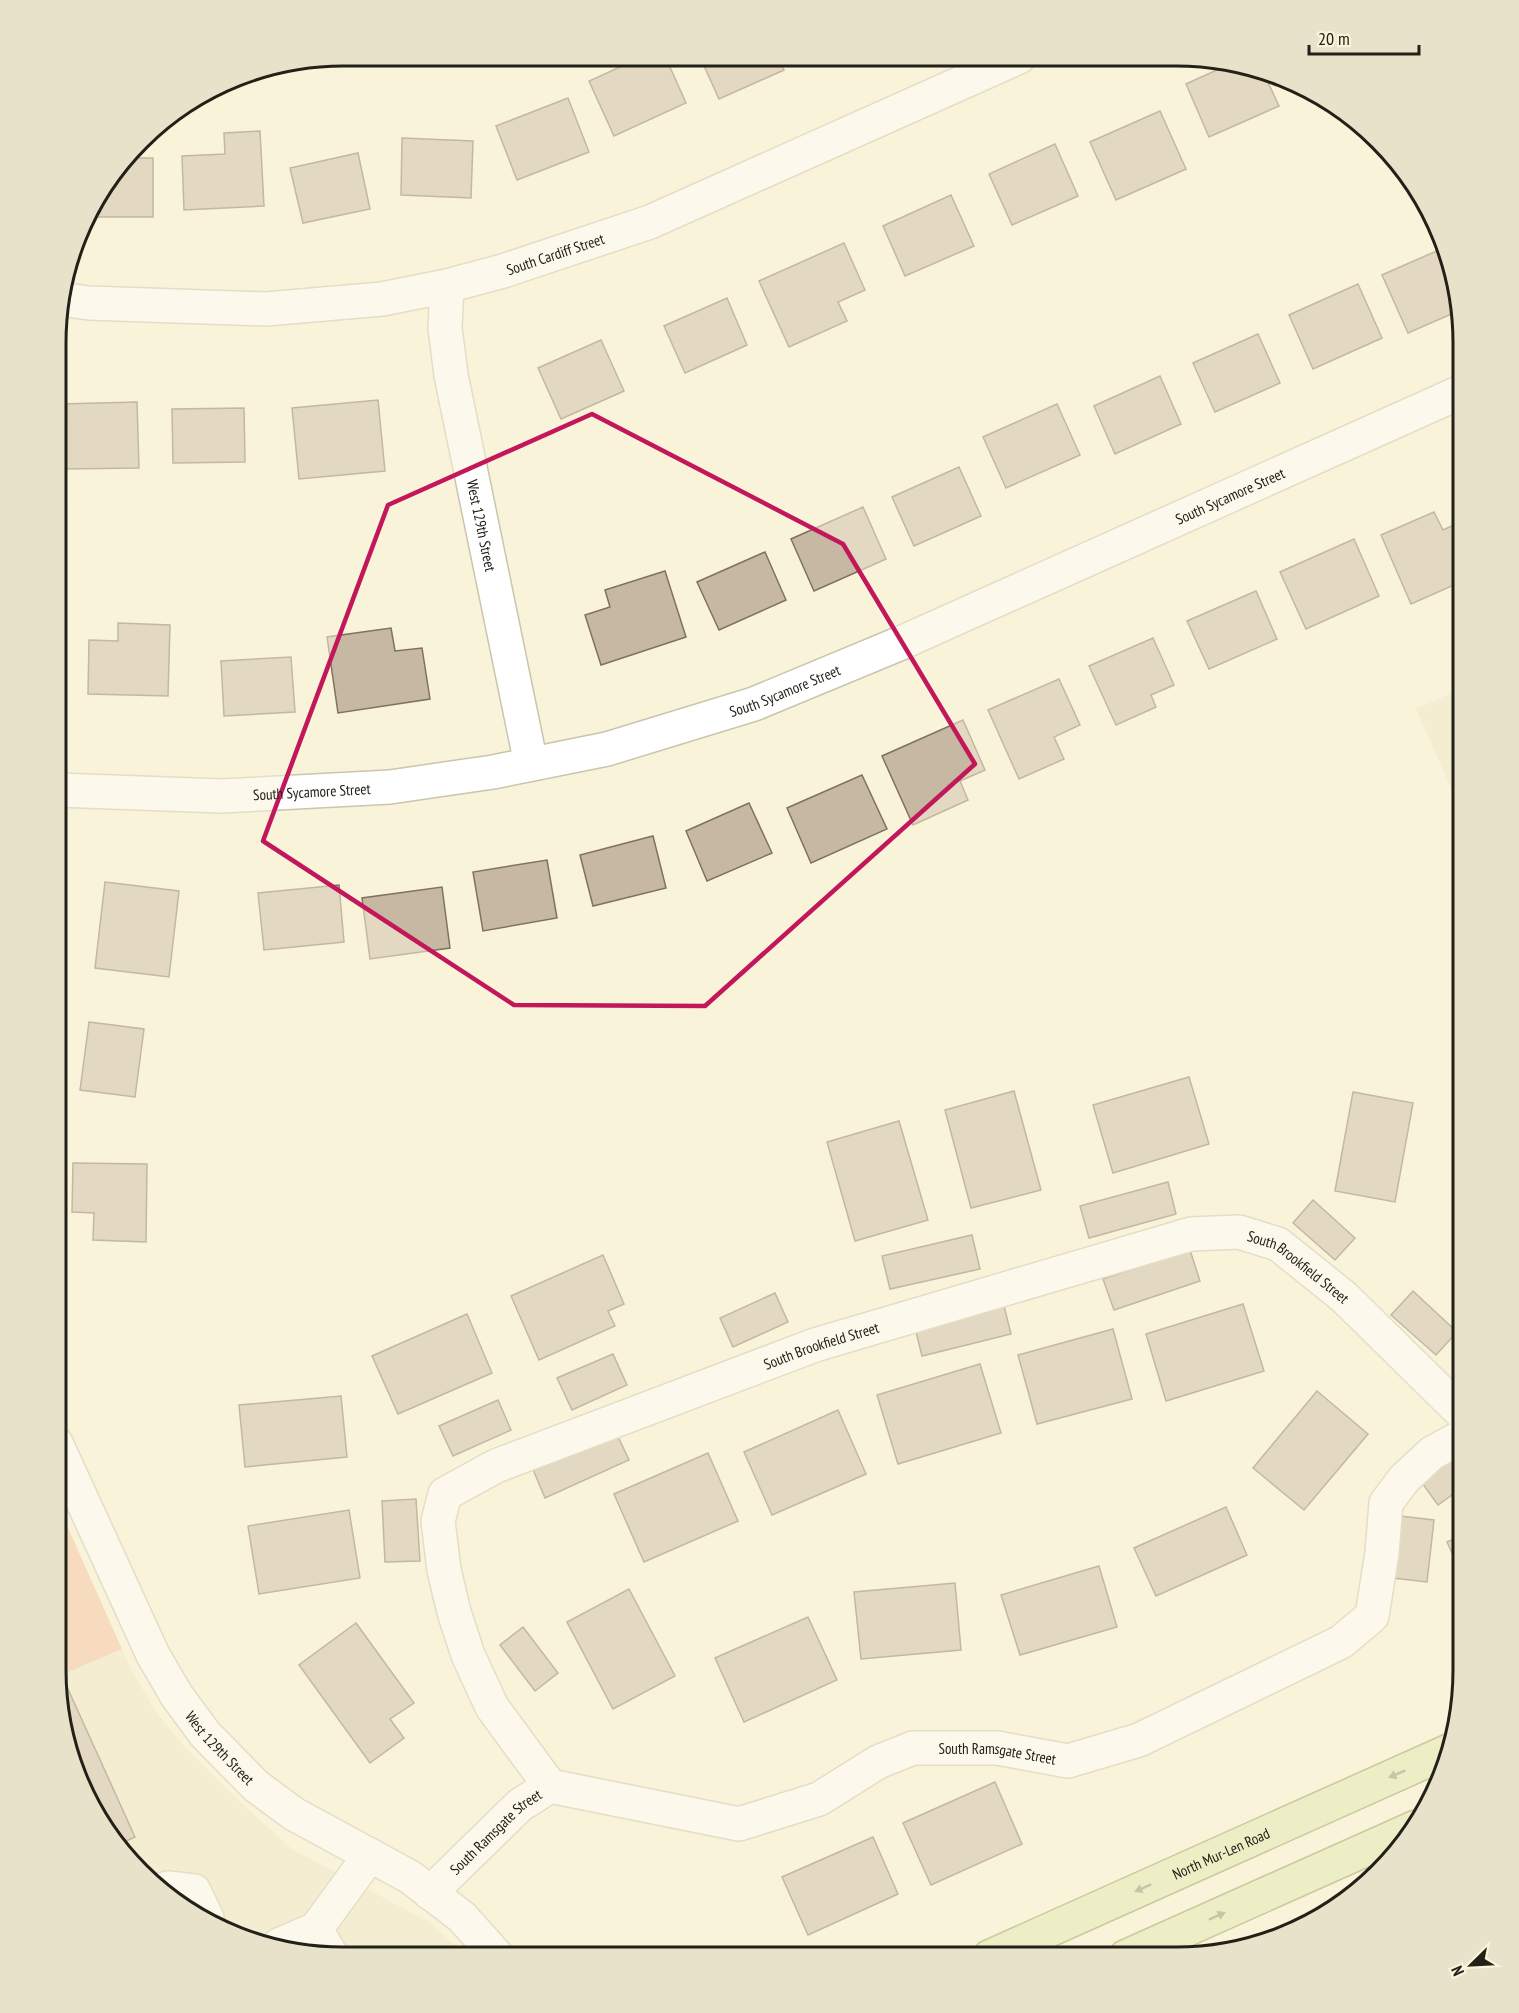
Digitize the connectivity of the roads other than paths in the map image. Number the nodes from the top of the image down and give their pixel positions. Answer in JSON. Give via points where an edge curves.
{"nodes":[{"id":1,"x":999,"y":66,"type":"edge"},
{"id":2,"x":447,"y":286,"type":"junction"},
{"id":3,"x":69,"y":300,"type":"edge"},
{"id":4,"x":1453,"y":395,"type":"edge"},
{"id":5,"x":531,"y":764,"type":"junction"},
{"id":6,"x":66,"y":790,"type":"edge"},
{"id":7,"x":1453,"y":1404,"type":"edge"},
{"id":8,"x":1453,"y":1441,"type":"edge"},
{"id":9,"x":66,"y":1465,"type":"edge"},
{"id":10,"x":1439,"y":1755,"type":"edge"},
{"id":11,"x":550,"y":1786,"type":"junction"},
{"id":12,"x":1398,"y":1835,"type":"edge"},
{"id":13,"x":370,"y":1855,"type":"junction"},
{"id":14,"x":174,"y":1889,"type":"edge"},
{"id":15,"x":430,"y":1893,"type":"junction"},
{"id":16,"x":202,"y":1908,"type":"edge"},
{"id":17,"x":324,"y":1942,"type":"edge"},
{"id":18,"x":299,"y":1944,"type":"edge"},
{"id":19,"x":489,"y":1947,"type":"edge"},
{"id":20,"x":1011,"y":1947,"type":"edge"},
{"id":21,"x":1147,"y":1947,"type":"edge"}],
"edges":[{"from":1,"to":2,"type":"street","name":"South Cardiff Street","via":[[650,222]]},
{"from":2,"to":3,"type":"street","name":"South Cardiff Street","via":[[382,299],[266,309]]},
{"from":2,"to":5,"type":"street","name":"West 129th Street","via":[[445,328],[452,375]]},
{"from":4,"to":5,"type":"street","name":"South Sycamore Street","via":[[901,643],[754,704],[607,749]]},
{"from":5,"to":6,"type":"street","name":"South Sycamore Street","via":[[390,788],[222,796]]},
{"from":7,"to":11,"type":"street","name":"South Brookfield Street","via":[[1344,1298],[1278,1244],[1239,1232],[1191,1234],[815,1345],[496,1466],[445,1494],[438,1521],[444,1570],[468,1654],[492,1707]]},
{"from":8,"to":11,"type":"street","name":"South Ramsgate Street","via":[[1432,1453],[1404,1479],[1386,1503],[1372,1616],[1341,1642],[1139,1740],[1068,1761],[997,1748],[913,1748],[878,1762],[819,1799],[739,1824]]},
{"from":9,"to":13,"type":"street","name":"West 129th Street","via":[[153,1655],[205,1734],[256,1786]]},
{"from":10,"to":20,"type":"main road","name":"North Mur-Len Road","one_way":true},
{"from":11,"to":15,"type":"street","name":"South Ramsgate Street","via":[[520,1805]]},
{"from":21,"to":12,"type":"main road","one_way":true},
{"from":13,"to":15,"type":"street","name":"West 129th Street"},
{"from":13,"to":17,"type":"street"},
{"from":14,"to":16,"type":"street","via":[[194,1892]]},
{"from":15,"to":19,"type":"street","name":"West 129th Street","via":[[462,1917]]},
{"from":17,"to":18,"type":"street"}]}
